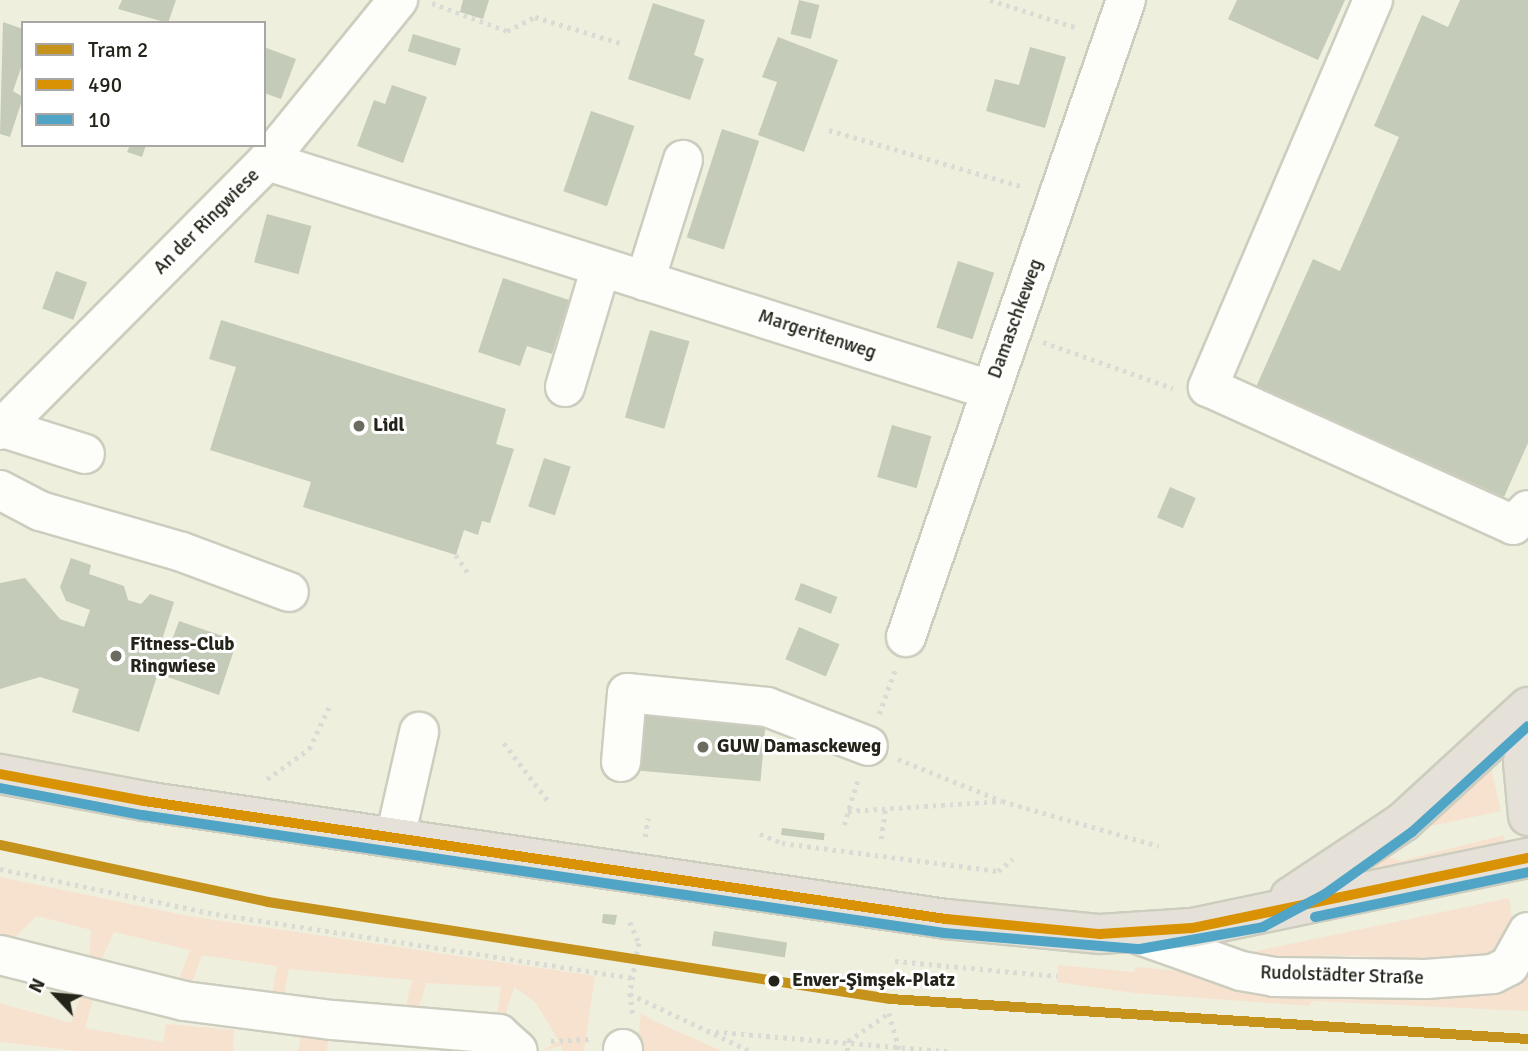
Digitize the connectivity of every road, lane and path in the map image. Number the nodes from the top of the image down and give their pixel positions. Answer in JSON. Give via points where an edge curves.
{"nodes":[{"id":1,"x":398,"y":0,"type":"edge"},
{"id":2,"x":424,"y":0,"type":"edge"},
{"id":3,"x":990,"y":0,"type":"edge"},
{"id":4,"x":1126,"y":0,"type":"edge"},
{"id":5,"x":1373,"y":0,"type":"edge"},
{"id":6,"x":1112,"y":39,"type":"junction"},
{"id":7,"x":620,"y":43,"type":"dead end"},
{"id":8,"x":829,"y":130,"type":"dead end"},
{"id":9,"x":683,"y":160,"type":"dead end"},
{"id":10,"x":267,"y":161,"type":"junction"},
{"id":11,"x":1058,"y":198,"type":"junction"},
{"id":12,"x":601,"y":267,"type":"junction"},
{"id":13,"x":645,"y":281,"type":"junction"},
{"id":14,"x":1012,"y":331,"type":"junction"},
{"id":15,"x":565,"y":387,"type":"dead end"},
{"id":16,"x":1208,"y":387,"type":"junction"},
{"id":17,"x":990,"y":390,"type":"junction"},
{"id":18,"x":1,"y":428,"type":"edge"},
{"id":19,"x":85,"y":454,"type":"dead end"},
{"id":20,"x":0,"y":490,"type":"edge"},
{"id":21,"x":1528,"y":510,"type":"edge"},
{"id":22,"x":456,"y":555,"type":"dead end"},
{"id":23,"x":470,"y":576,"type":"dead end"},
{"id":24,"x":289,"y":592,"type":"dead end"},
{"id":25,"x":906,"y":637,"type":"dead end"},
{"id":26,"x":330,"y":705,"type":"dead end"},
{"id":27,"x":1528,"y":707,"type":"edge"},
{"id":28,"x":419,"y":732,"type":"dead end"},
{"id":29,"x":1528,"y":734,"type":"edge"},
{"id":30,"x":504,"y":743,"type":"dead end"},
{"id":31,"x":868,"y":746,"type":"joint"},
{"id":32,"x":621,"y":762,"type":"dead end"},
{"id":33,"x":0,"y":774,"type":"edge"},
{"id":34,"x":267,"y":779,"type":"dead end"},
{"id":35,"x":1002,"y":801,"type":"junction"},
{"id":36,"x":549,"y":802,"type":"dead end"},
{"id":37,"x":885,"y":809,"type":"junction"},
{"id":38,"x":848,"y":811,"type":"dead end"},
{"id":39,"x":1528,"y":816,"type":"edge"},
{"id":40,"x":648,"y":818,"type":"dead end"},
{"id":41,"x":760,"y":834,"type":"dead end"},
{"id":42,"x":645,"y":837,"type":"dead end"},
{"id":43,"x":395,"y":838,"type":"junction"},
{"id":44,"x":881,"y":839,"type":"dead end"},
{"id":45,"x":1159,"y":846,"type":"dead end"},
{"id":46,"x":1528,"y":858,"type":"edge"},
{"id":47,"x":1013,"y":859,"type":"dead end"},
{"id":48,"x":0,"y":869,"type":"edge"},
{"id":49,"x":1259,"y":914,"type":"junction"},
{"id":50,"x":631,"y":922,"type":"dead end"},
{"id":51,"x":1528,"y":932,"type":"edge"},
{"id":52,"x":1140,"y":935,"type":"junction"},
{"id":53,"x":0,"y":955,"type":"edge"},
{"id":54,"x":895,"y":961,"type":"dead end"},
{"id":55,"x":1057,"y":976,"type":"dead end"},
{"id":56,"x":632,"y":978,"type":"junction"},
{"id":57,"x":630,"y":993,"type":"junction"},
{"id":58,"x":635,"y":1005,"type":"dead end"},
{"id":59,"x":706,"y":1031,"type":"junction"},
{"id":60,"x":848,"y":1041,"type":"junction"},
{"id":61,"x":896,"y":1045,"type":"junction"},
{"id":62,"x":615,"y":1046,"type":"edge"},
{"id":63,"x":529,"y":1049,"type":"edge"},
{"id":64,"x":750,"y":1051,"type":"edge"},
{"id":65,"x":847,"y":1051,"type":"edge"},
{"id":66,"x":900,"y":1051,"type":"edge"},
{"id":67,"x":947,"y":1051,"type":"edge"}],
"edges":[{"from":1,"to":10,"type":"street","name":"An der Ringwiese"},
{"from":2,"to":7,"type":"path","via":[[507,31],[535,18]]},
{"from":3,"to":6,"type":"path"},
{"from":4,"to":6,"type":"street","name":"Damaschkeweg"},
{"from":5,"to":16,"type":"street"},
{"from":6,"to":11,"type":"street","name":"Damaschkeweg"},
{"from":8,"to":11,"type":"path"},
{"from":9,"to":13,"type":"street"},
{"from":10,"to":12,"type":"street","name":"Margeritenweg"},
{"from":10,"to":18,"type":"street","name":"An der Ringwiese"},
{"from":11,"to":14,"type":"street","name":"Damaschkeweg"},
{"from":12,"to":13,"type":"street","name":"Margeritenweg"},
{"from":12,"to":15,"type":"street"},
{"from":13,"to":17,"type":"street","name":"Margeritenweg"},
{"from":14,"to":16,"type":"path","via":[[1176,389]]},
{"from":14,"to":17,"type":"street","name":"Damaschkeweg"},
{"from":16,"to":21,"type":"street","via":[[1513,524]]},
{"from":17,"to":25,"type":"street","name":"Damaschkeweg"},
{"from":18,"to":19,"type":"street"},
{"from":20,"to":24,"type":"street","via":[[40,511],[182,552]]},
{"from":22,"to":23,"type":"path"},
{"from":26,"to":34,"type":"path","via":[[309,749]]},
{"from":27,"to":49,"type":"main road","via":[[1403,822],[1318,882]]},
{"from":28,"to":43,"type":"street"},
{"from":29,"to":39,"type":"main road","via":[[1522,762]]},
{"from":30,"to":36,"type":"path"},
{"from":31,"to":32,"type":"street","via":[[768,707],[627,693]]},
{"from":31,"to":35,"type":"path"},
{"from":33,"to":43,"type":"main road","name":"Rudolstädter Straße","via":[[144,801]]},
{"from":35,"to":37,"type":"path"},
{"from":35,"to":45,"type":"path"},
{"from":37,"to":38,"type":"path"},
{"from":37,"to":44,"type":"path"},
{"from":40,"to":42,"type":"path"},
{"from":41,"to":47,"type":"path","via":[[782,843],[998,871]]},
{"from":43,"to":52,"type":"main road","name":"Rudolstädter Straße","via":[[946,919]]},
{"from":46,"to":49,"type":"main road","name":"Rudolstädter Straße"},
{"from":48,"to":56,"type":"path","via":[[216,914]]},
{"from":49,"to":52,"type":"main road","name":"Rudolstädter Straße"},
{"from":50,"to":56,"type":"path","via":[[639,943]]},
{"from":51,"to":52,"type":"street","name":"Rudolstädter Straße","via":[[1508,966],[1493,974],[1426,979],[1274,977],[1241,971]]},
{"from":53,"to":63,"type":"street","via":[[184,1001],[499,1034]]},
{"from":54,"to":55,"type":"path"},
{"from":56,"to":57,"type":"path"},
{"from":57,"to":58,"type":"path"},
{"from":57,"to":59,"type":"path"},
{"from":59,"to":60,"type":"path"},
{"from":59,"to":64,"type":"path"},
{"from":60,"to":61,"type":"path"},
{"from":60,"to":61,"type":"path","via":[[889,1013]]},
{"from":60,"to":65,"type":"path"},
{"from":61,"to":66,"type":"path"},
{"from":61,"to":67,"type":"path"},
{"from":62,"to":63,"type":"path","via":[[557,1037]]}]}
